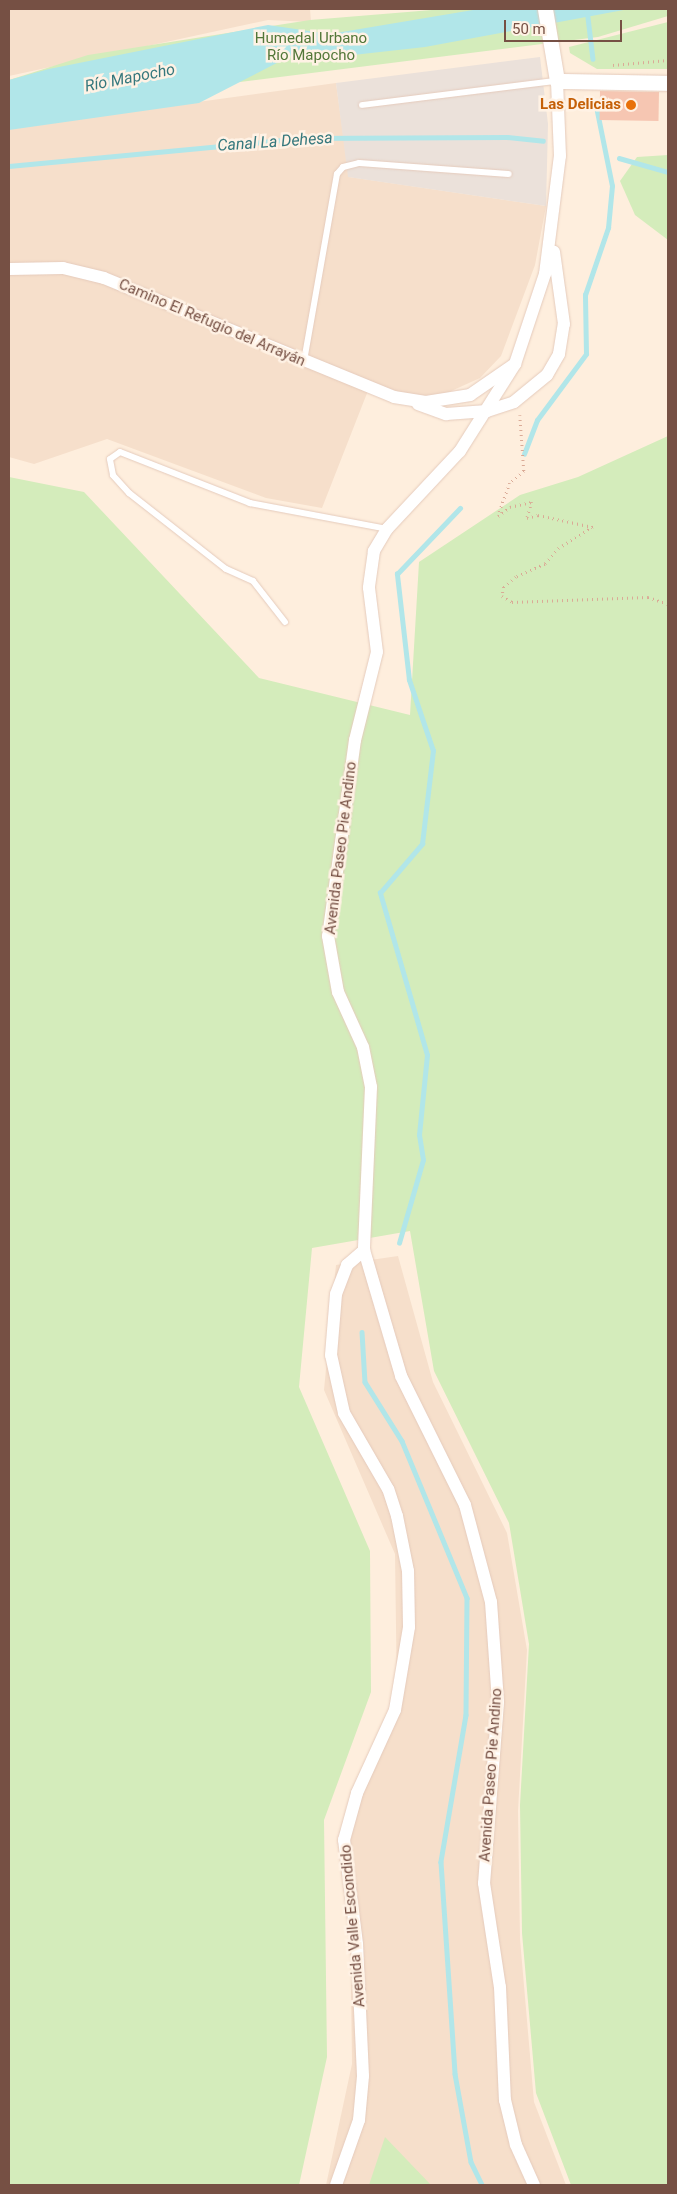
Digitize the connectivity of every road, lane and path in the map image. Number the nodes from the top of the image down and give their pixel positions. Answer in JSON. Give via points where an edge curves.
{"nodes":[{"id":1,"x":545,"y":9,"type":"edge"},
{"id":2,"x":557,"y":80,"type":"junction"},
{"id":3,"x":668,"y":83,"type":"edge"},
{"id":4,"x":362,"y":105,"type":"dead end"},
{"id":5,"x":509,"y":174,"type":"dead end"},
{"id":6,"x":553,"y":237,"type":"junction"},
{"id":7,"x":9,"y":268,"type":"edge"},
{"id":8,"x":304,"y":362,"type":"junction"},
{"id":9,"x":515,"y":364,"type":"junction"},
{"id":10,"x":411,"y":400,"type":"junction"},
{"id":11,"x":514,"y":402,"type":"junction"},
{"id":12,"x":487,"y":412,"type":"junction"},
{"id":13,"x":387,"y":529,"type":"junction"},
{"id":14,"x":668,"y":604,"type":"edge"},
{"id":15,"x":285,"y":622,"type":"dead end"},
{"id":16,"x":364,"y":1250,"type":"junction"},
{"id":17,"x":336,"y":2185,"type":"edge"},
{"id":18,"x":534,"y":2185,"type":"edge"}],
"edges":[{"from":1,"to":2,"type":"street"},
{"from":2,"to":3,"type":"street"},
{"from":2,"to":4,"type":"lane"},
{"from":2,"to":6,"type":"street","name":"Camino El Refugio del Arrayán","via":[[560,156]]},
{"from":5,"to":8,"type":"lane","via":[[359,163],[343,167],[337,174]]},
{"from":6,"to":9,"type":"street","name":"Camino El Refugio del Arrayán","via":[[534,312]]},
{"from":6,"to":11,"type":"street","name":"Camino El Refugio del Arrayán","via":[[562,338],[546,375]]},
{"from":7,"to":8,"type":"street","name":"Camino El Refugio del Arrayán","via":[[63,268],[104,278]]},
{"from":8,"to":10,"type":"street","name":"Camino El Refugio del Arrayán"},
{"from":9,"to":10,"type":"street","name":"Camino El Refugio del Arrayán","via":[[470,395],[441,401]]},
{"from":9,"to":12,"type":"street","name":"Avenida Paseo Pie Andino"},
{"from":10,"to":12,"type":"street","name":"Camino El Refugio del Arrayán","via":[[446,414]]},
{"from":11,"to":12,"type":"street","name":"Camino El Refugio del Arrayán"},
{"from":11,"to":14,"type":"path","via":[[522,418],[524,471],[510,483],[498,516],[510,507],[532,502],[527,518],[538,515],[593,527],[559,548],[545,564],[516,577],[504,587],[502,596],[512,602],[648,596]]},
{"from":12,"to":13,"type":"street","name":"Avenida Paseo Pie Andino","via":[[460,451]]},
{"from":13,"to":15,"type":"lane","via":[[250,503],[120,452],[110,459],[113,476],[129,493],[226,569],[253,581]]},
{"from":13,"to":16,"type":"street","name":"Avenida Paseo Pie Andino","via":[[370,562],[369,588],[377,652],[355,740],[328,936],[338,992],[362,1047],[370,1080]]},
{"from":16,"to":17,"type":"street","name":"Avenida Valle Escondido","via":[[347,1265],[336,1294],[330,1334],[333,1374],[350,1426],[388,1489],[397,1516],[408,1571],[410,1627],[395,1710],[357,1793],[344,1840],[358,1944],[363,2076],[359,2120]]},
{"from":16,"to":18,"type":"street","name":"Avenida Paseo Pie Andino","via":[[401,1376],[465,1505],[491,1602],[498,1702],[484,1883],[500,1987],[505,2100],[516,2145]]}]}
